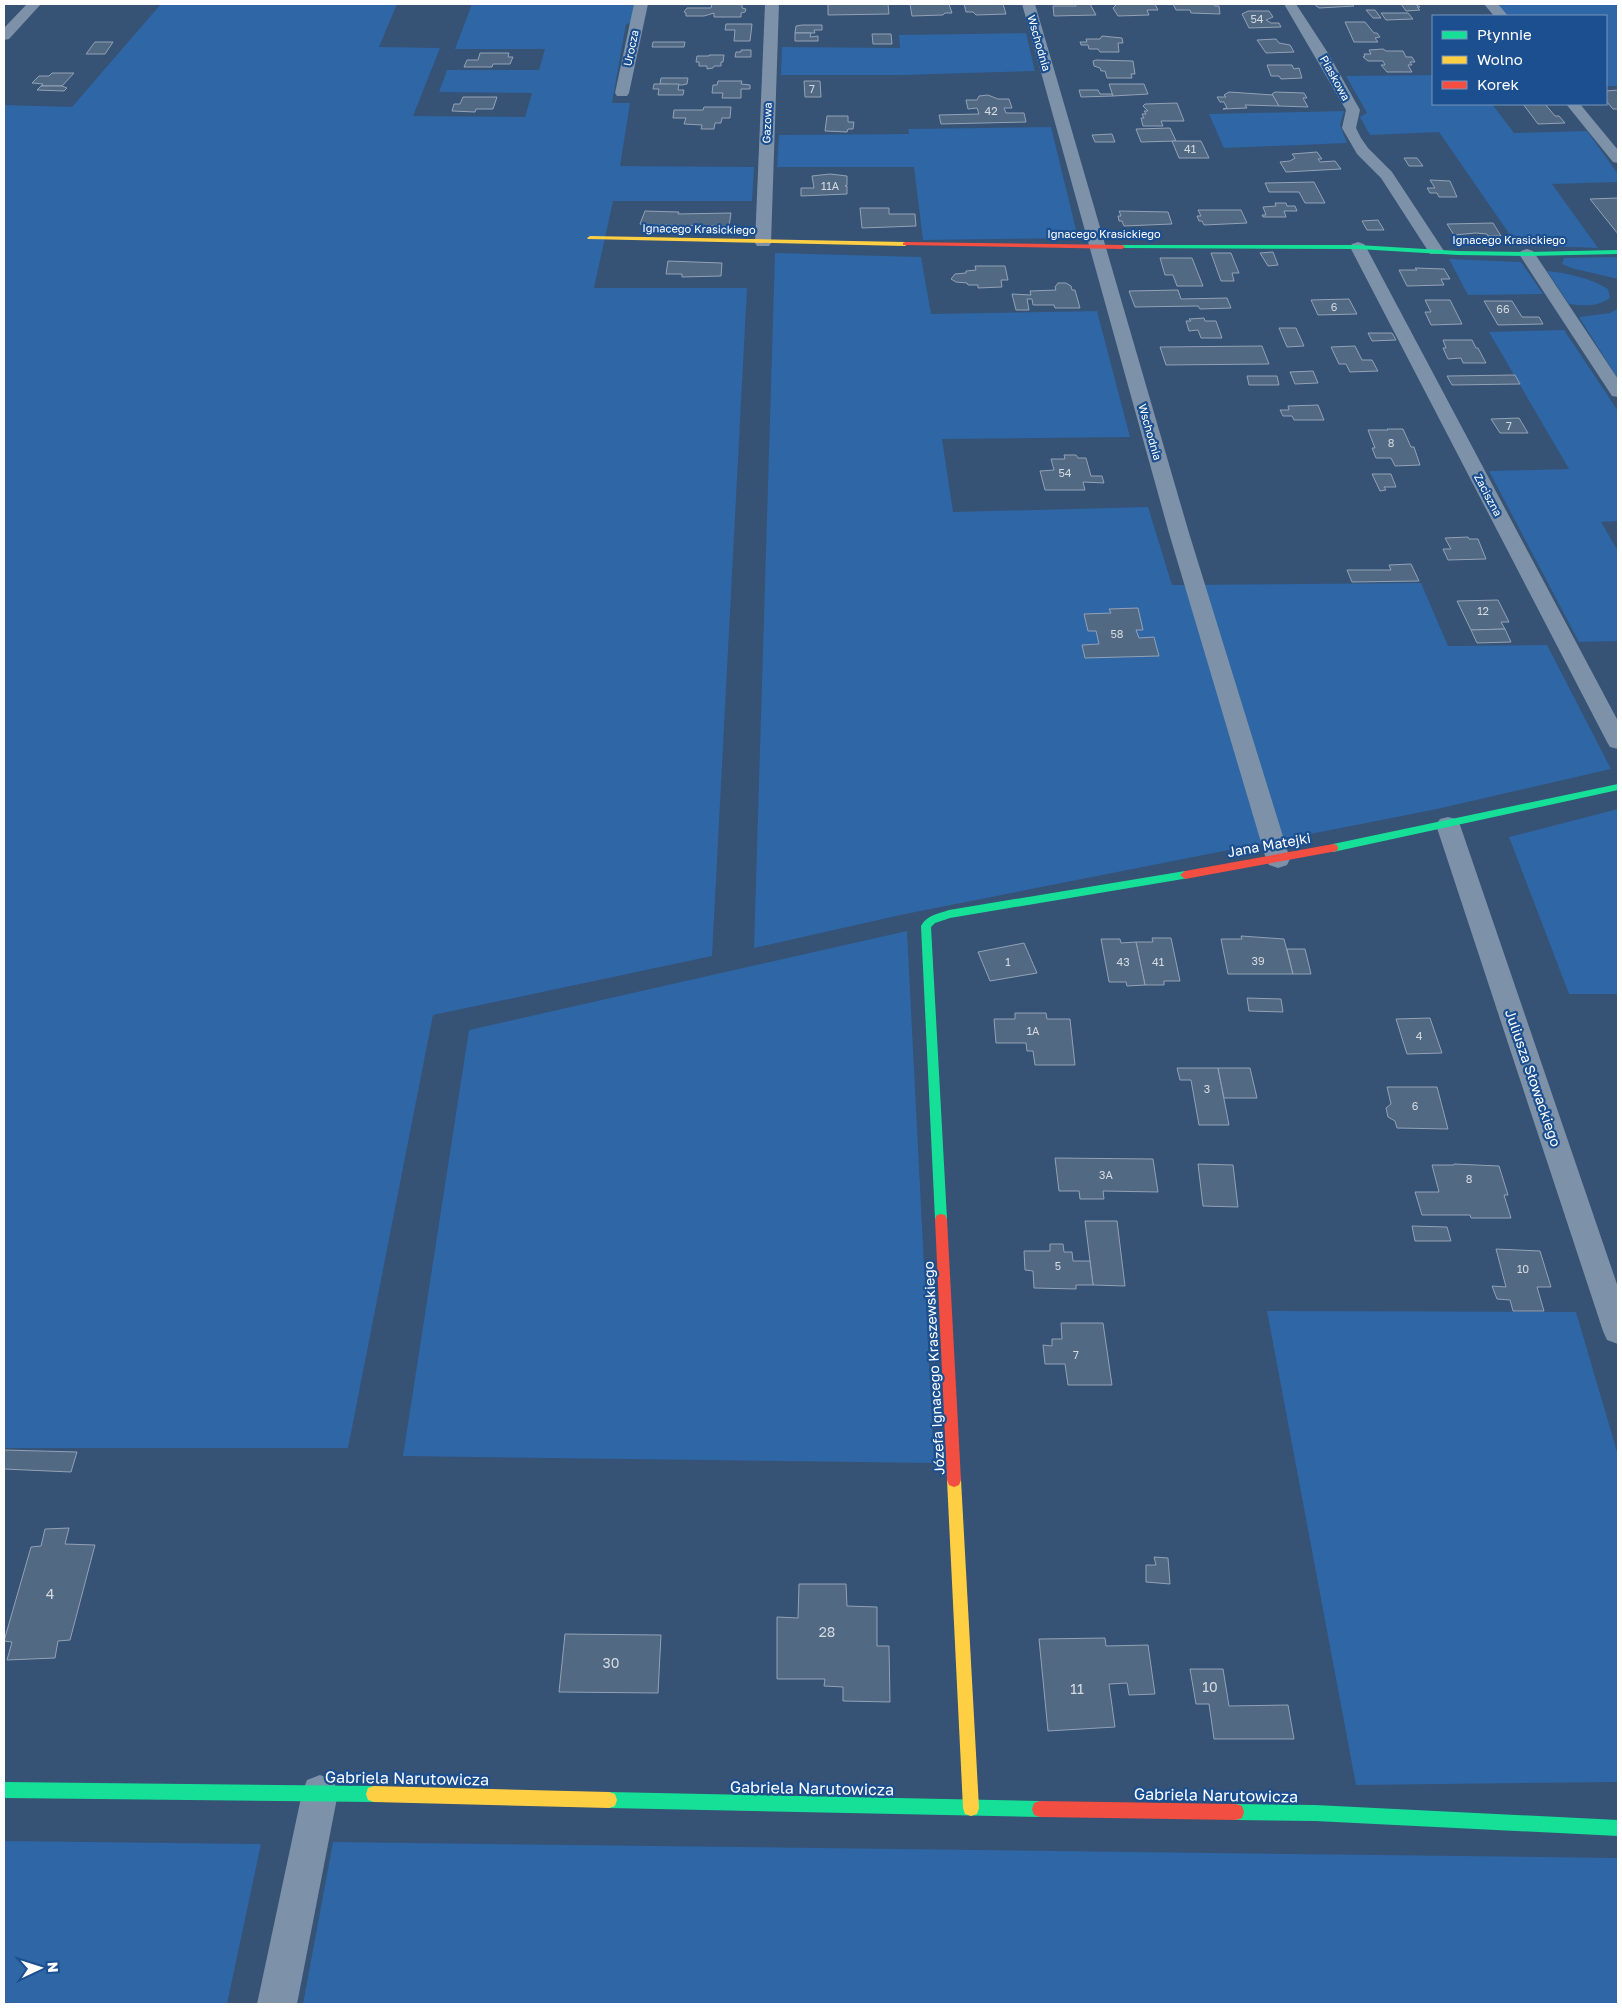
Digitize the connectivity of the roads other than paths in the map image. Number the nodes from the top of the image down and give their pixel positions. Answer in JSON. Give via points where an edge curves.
{"nodes":[{"id":1,"x":34,"y":4,"type":"edge"},
{"id":2,"x":640,"y":4,"type":"edge"},
{"id":3,"x":772,"y":4,"type":"edge"},
{"id":4,"x":1028,"y":4,"type":"edge"},
{"id":5,"x":1290,"y":4,"type":"edge"},
{"id":6,"x":1491,"y":4,"type":"edge"},
{"id":7,"x":1500,"y":15,"type":"edge"},
{"id":8,"x":4,"y":36,"type":"edge"},
{"id":9,"x":622,"y":93,"type":"dead end"},
{"id":10,"x":1574,"y":105,"type":"edge"},
{"id":11,"x":1618,"y":159,"type":"edge"},
{"id":12,"x":590,"y":238,"type":"dead end"},
{"id":13,"x":763,"y":242,"type":"junction"},
{"id":14,"x":1096,"y":247,"type":"junction"},
{"id":15,"x":1358,"y":247,"type":"junction"},
{"id":16,"x":1436,"y":251,"type":"junction"},
{"id":17,"x":1618,"y":252,"type":"edge"},
{"id":18,"x":1527,"y":254,"type":"junction"},
{"id":19,"x":1618,"y":392,"type":"edge"},
{"id":20,"x":1618,"y":742,"type":"edge"},
{"id":21,"x":1618,"y":787,"type":"edge"},
{"id":22,"x":1448,"y":825,"type":"junction"},
{"id":23,"x":1278,"y":859,"type":"junction"},
{"id":24,"x":926,"y":926,"type":"joint"},
{"id":25,"x":1618,"y":1331,"type":"edge"},
{"id":26,"x":4,"y":1790,"type":"edge"},
{"id":27,"x":320,"y":1793,"type":"junction"},
{"id":28,"x":971,"y":1808,"type":"junction"},
{"id":29,"x":1618,"y":1828,"type":"edge"},
{"id":30,"x":277,"y":2004,"type":"edge"}],
"edges":[{"from":1,"to":8,"type":"street"},
{"from":2,"to":9,"type":"street","name":"Urocza"},
{"from":3,"to":13,"type":"street","name":"Gazowa"},
{"from":4,"to":14,"type":"street","name":"Wschodnia"},
{"from":5,"to":16,"type":"street","name":"Piaskowa","via":[[1353,110],[1349,128],[1354,138],[1362,151],[1388,175]]},
{"from":6,"to":7,"type":"street"},
{"from":10,"to":11,"type":"street"},
{"from":12,"to":13,"type":"street","name":"Ignacego Krasickiego"},
{"from":13,"to":14,"type":"street","name":"Ignacego Krasickiego"},
{"from":14,"to":15,"type":"street","name":"Ignacego Krasickiego"},
{"from":14,"to":23,"type":"street","name":"Wschodnia"},
{"from":15,"to":16,"type":"street","name":"Ignacego Krasickiego"},
{"from":15,"to":20,"type":"street","name":"Zaciszna"},
{"from":16,"to":18,"type":"street","name":"Ignacego Krasickiego"},
{"from":17,"to":18,"type":"street","name":"Ignacego Krasickiego"},
{"from":18,"to":19,"type":"street"},
{"from":21,"to":22,"type":"street","name":"Jana Matejki"},
{"from":22,"to":23,"type":"street","name":"Jana Matejki"},
{"from":22,"to":25,"type":"street","name":"Juliusza Słowackiego"},
{"from":23,"to":24,"type":"street","name":"Jana Matejki","via":[[949,914],[931,920]]},
{"from":24,"to":28,"type":"street","name":"Józefa Ignacego Kraszewskiego"},
{"from":26,"to":27,"type":"street","name":"Gabriela Narutowicza"},
{"from":27,"to":28,"type":"street","name":"Gabriela Narutowicza"},
{"from":27,"to":30,"type":"street"},
{"from":28,"to":29,"type":"street","name":"Gabriela Narutowicza","via":[[1315,1813]]}]}
